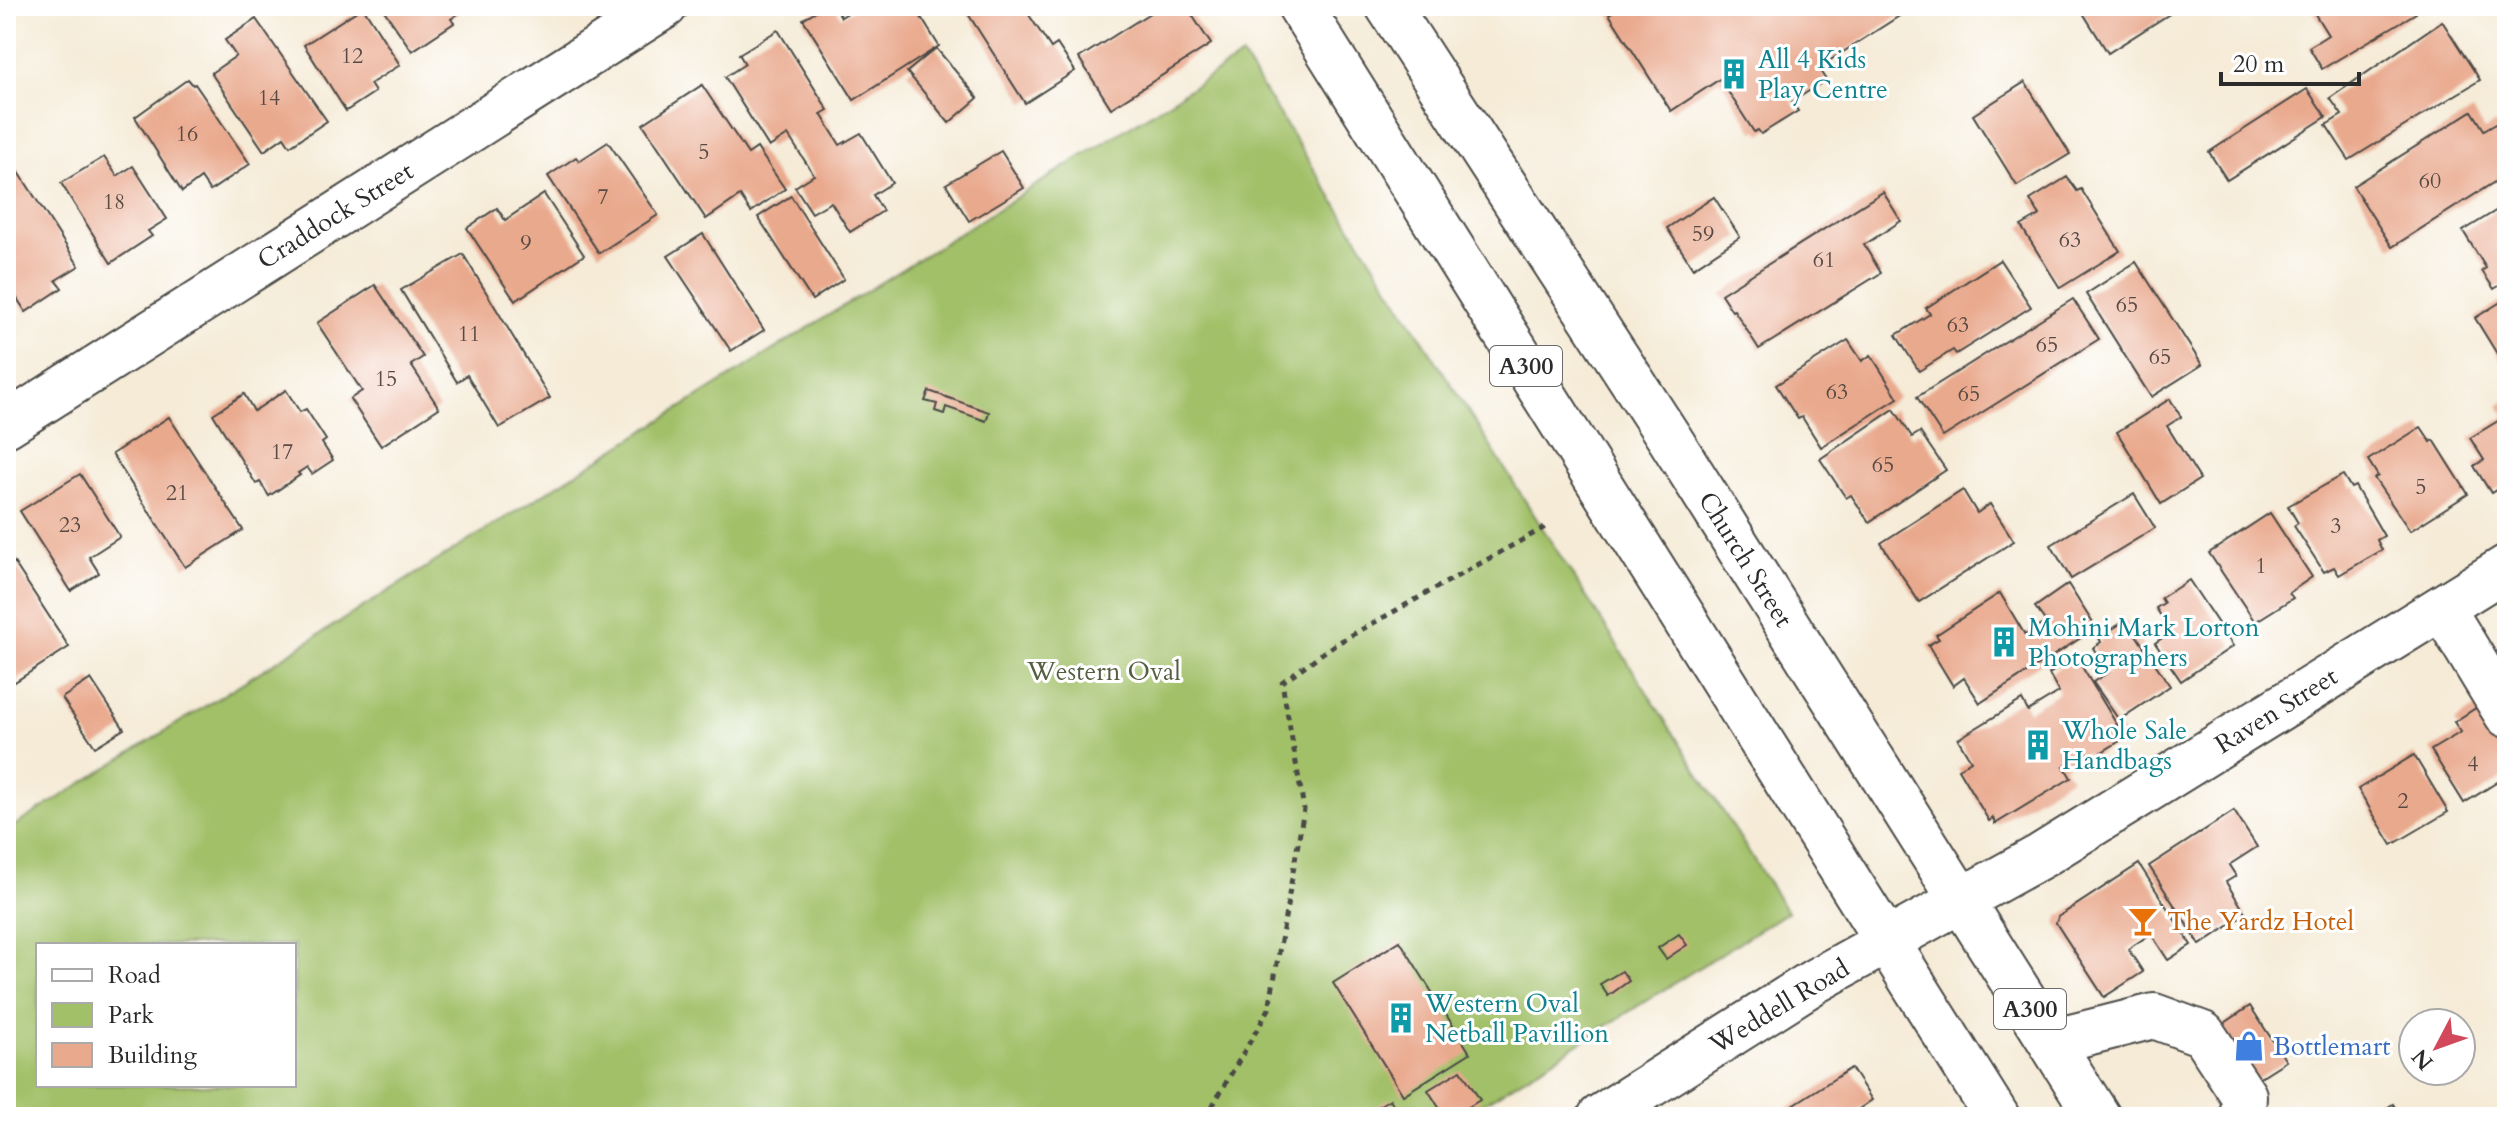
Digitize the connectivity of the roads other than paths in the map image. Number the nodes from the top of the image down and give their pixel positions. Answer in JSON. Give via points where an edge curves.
{"nodes":[{"id":1,"x":665,"y":6,"type":"edge"},
{"id":2,"x":1300,"y":6,"type":"edge"},
{"id":3,"x":1388,"y":6,"type":"edge"},
{"id":4,"x":6,"y":425,"type":"edge"},
{"id":5,"x":2507,"y":567,"type":"edge"},
{"id":6,"x":2442,"y":608,"type":"junction"},
{"id":7,"x":2507,"y":715,"type":"edge"},
{"id":8,"x":1962,"y":900,"type":"junction"},
{"id":9,"x":1888,"y":941,"type":"junction"},
{"id":10,"x":2051,"y":1042,"type":"junction"},
{"id":11,"x":1600,"y":1117,"type":"edge"},
{"id":12,"x":1997,"y":1117,"type":"edge"},
{"id":13,"x":2098,"y":1117,"type":"edge"},
{"id":14,"x":2243,"y":1117,"type":"edge"}],
"edges":[{"from":1,"to":4,"type":"main road","name":"Craddock Street"},
{"from":2,"to":9,"type":"main road","number":"A300"},
{"from":3,"to":8,"type":"main road","name":"Church Street","number":"A300"},
{"from":5,"to":6,"type":"main road","name":"Raven Street"},
{"from":6,"to":7,"type":"main road"},
{"from":6,"to":8,"type":"main road","name":"Raven Street"},
{"from":8,"to":9,"type":"main road","name":"Weddell Road"},
{"from":8,"to":10,"type":"main road","name":"Church Street","number":"A300"},
{"from":9,"to":11,"type":"main road","name":"Weddell Road"},
{"from":9,"to":12,"type":"main road","number":"A300"},
{"from":10,"to":13,"type":"main road","name":"Church Street","number":"A300"},
{"from":10,"to":14,"type":"main road","via":[[2154,1016],[2203,1034],[2244,1096]]}]}
